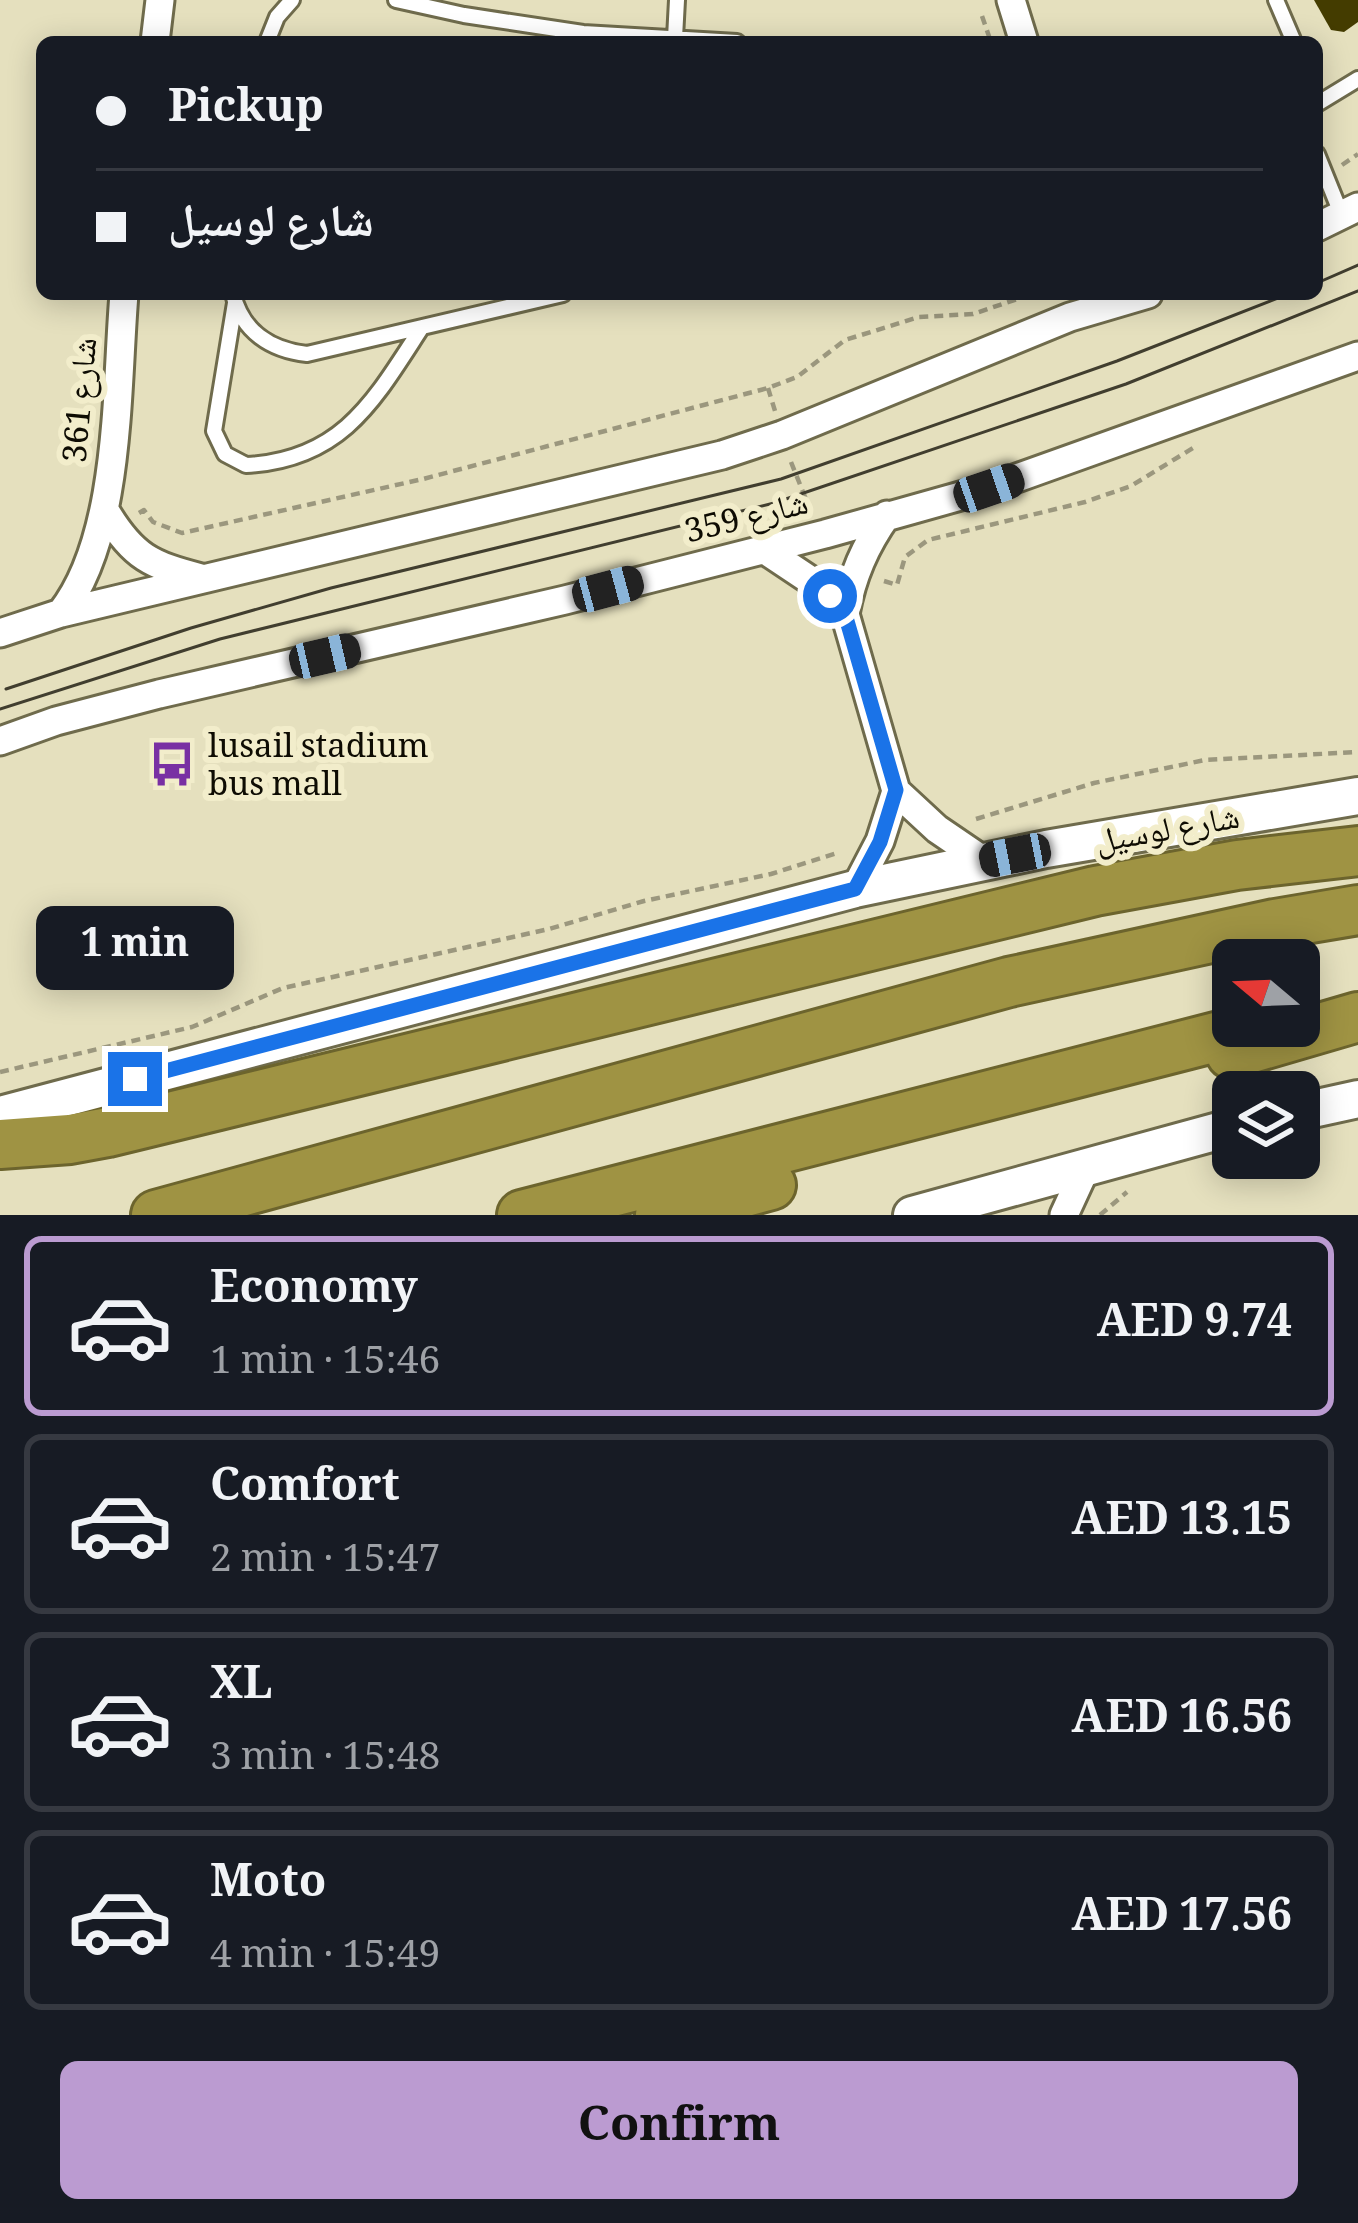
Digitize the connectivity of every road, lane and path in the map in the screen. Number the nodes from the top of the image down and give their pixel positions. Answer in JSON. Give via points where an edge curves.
{"nodes":[{"id":1,"x":160,"y":0,"type":"edge"},
{"id":2,"x":292,"y":0,"type":"edge"},
{"id":3,"x":396,"y":0,"type":"edge"},
{"id":4,"x":676,"y":0,"type":"edge"},
{"id":5,"x":1276,"y":0,"type":"edge"},
{"id":6,"x":156,"y":36,"type":"edge"},
{"id":7,"x":269,"y":36,"type":"edge"},
{"id":8,"x":651,"y":36,"type":"edge"},
{"id":9,"x":675,"y":36,"type":"edge"},
{"id":10,"x":1291,"y":36,"type":"edge"},
{"id":11,"x":1358,"y":79,"type":"edge"},
{"id":12,"x":1323,"y":96,"type":"edge"},
{"id":13,"x":1323,"y":171,"type":"edge"},
{"id":14,"x":1339,"y":217,"type":"edge"},
{"id":15,"x":124,"y":300,"type":"edge"},
{"id":16,"x":234,"y":300,"type":"edge"},
{"id":17,"x":235,"y":300,"type":"edge"},
{"id":18,"x":538,"y":300,"type":"edge"},
{"id":19,"x":1003,"y":300,"type":"edge"},
{"id":20,"x":1017,"y":300,"type":"edge"},
{"id":21,"x":1109,"y":300,"type":"edge"},
{"id":22,"x":1004,"y":305,"type":"junction"},
{"id":23,"x":1077,"y":305,"type":"edge"},
{"id":24,"x":422,"y":328,"type":"junction"},
{"id":25,"x":1358,"y":356,"type":"edge"},
{"id":26,"x":768,"y":388,"type":"junction"},
{"id":27,"x":782,"y":435,"type":"junction"},
{"id":28,"x":1210,"y":440,"type":"dead end"},
{"id":29,"x":144,"y":510,"type":"dead end"},
{"id":30,"x":106,"y":512,"type":"junction"},
{"id":31,"x":887,"y":515,"type":"junction"},
{"id":32,"x":825,"y":535,"type":"junction"},
{"id":33,"x":763,"y":548,"type":"junction"},
{"id":34,"x":855,"y":572,"type":"junction"},
{"id":35,"x":202,"y":578,"type":"junction"},
{"id":36,"x":61,"y":613,"type":"junction"},
{"id":37,"x":845,"y":614,"type":"junction"},
{"id":38,"x":0,"y":633,"type":"edge"},
{"id":39,"x":0,"y":741,"type":"edge"},
{"id":40,"x":1358,"y":752,"type":"edge"},
{"id":41,"x":896,"y":790,"type":"junction"},
{"id":42,"x":1358,"y":796,"type":"edge"},
{"id":43,"x":963,"y":821,"type":"dead end"},
{"id":44,"x":850,"y":849,"type":"dead end"},
{"id":45,"x":1358,"y":851,"type":"edge"},
{"id":46,"x":984,"y":861,"type":"junction"},
{"id":47,"x":855,"y":889,"type":"junction"},
{"id":48,"x":1358,"y":910,"type":"edge"},
{"id":49,"x":1358,"y":1000,"type":"edge"},
{"id":50,"x":1320,"y":1010,"type":"edge"},
{"id":51,"x":1358,"y":1017,"type":"edge"},
{"id":52,"x":1212,"y":1038,"type":"edge"},
{"id":53,"x":0,"y":1072,"type":"edge"},
{"id":54,"x":1358,"y":1099,"type":"edge"},
{"id":55,"x":1320,"y":1107,"type":"edge"},
{"id":56,"x":0,"y":1115,"type":"edge"},
{"id":57,"x":1212,"y":1132,"type":"edge"},
{"id":58,"x":0,"y":1144,"type":"edge"},
{"id":59,"x":1087,"y":1165,"type":"junction"},
{"id":60,"x":925,"y":1214,"type":"edge"},
{"id":61,"x":156,"y":1215,"type":"edge"},
{"id":62,"x":522,"y":1215,"type":"edge"},
{"id":63,"x":660,"y":1215,"type":"edge"},
{"id":64,"x":1064,"y":1215,"type":"edge"}],
"edges":[{"from":1,"to":6,"type":"street"},
{"from":2,"to":7,"type":"lane"},
{"from":3,"to":8,"type":"lane","via":[[518,25]]},
{"from":4,"to":9,"type":"lane"},
{"from":5,"to":10,"type":"lane"},
{"from":11,"to":12,"type":"lane"},
{"from":13,"to":14,"type":"lane"},
{"from":15,"to":30,"type":"street","name":"شارع 361"},
{"from":16,"to":24,"type":"lane","via":[[214,431],[224,454],[247,465],[317,447],[354,424]]},
{"from":17,"to":24,"type":"lane","via":[[254,332],[292,352]]},
{"from":18,"to":24,"type":"lane"},
{"from":19,"to":22,"type":"path"},
{"from":20,"to":22,"type":"path"},
{"from":21,"to":23,"type":"street","name":"شارع 359"},
{"from":22,"to":26,"type":"path","via":[[919,317],[845,340]]},
{"from":23,"to":27,"type":"street","name":"شارع 359"},
{"from":25,"to":31,"type":"street","name":"شارع 359","via":[[989,488]]},
{"from":26,"to":27,"type":"path"},
{"from":26,"to":29,"type":"path","via":[[210,529],[170,531]]},
{"from":27,"to":32,"type":"path","via":[[800,493]]},
{"from":27,"to":35,"type":"street","name":"شارع 359"},
{"from":28,"to":34,"type":"path","via":[[1131,486],[928,540],[905,557],[896,585]]},
{"from":30,"to":35,"type":"street","name":"شارع 361","via":[[140,556]]},
{"from":30,"to":36,"type":"street","name":"شارع 361","via":[[84,579]]},
{"from":31,"to":32,"type":"street","name":"شارع 359"},
{"from":31,"to":34,"type":"street"},
{"from":32,"to":33,"type":"street","name":"شارع 359"},
{"from":33,"to":37,"type":"street"},
{"from":33,"to":39,"type":"street","name":"شارع 359","via":[[159,694]]},
{"from":34,"to":37,"type":"street"},
{"from":35,"to":36,"type":"street","name":"شارع 359"},
{"from":36,"to":38,"type":"street","name":"شارع 359"},
{"from":37,"to":41,"type":"street"},
{"from":40,"to":43,"type":"path","via":[[1205,760]]},
{"from":41,"to":46,"type":"street"},
{"from":41,"to":47,"type":"street"},
{"from":42,"to":46,"type":"street","name":"شارع لوسيل"},
{"from":44,"to":53,"type":"path","via":[[530,934],[283,988],[192,1027]]},
{"from":45,"to":58,"type":"highway","via":[[1095,891],[109,1132]]},
{"from":46,"to":47,"type":"street","name":"شارع لوسيل"},
{"from":47,"to":56,"type":"street","name":"شارع لوسيل"},
{"from":48,"to":61,"type":"highway","via":[[1009,982]]},
{"from":49,"to":50,"type":"highway"},
{"from":51,"to":63,"type":"highway"},
{"from":52,"to":62,"type":"highway"},
{"from":54,"to":55,"type":"street"},
{"from":57,"to":59,"type":"street"},
{"from":59,"to":60,"type":"street"},
{"from":59,"to":64,"type":"street"}]}
